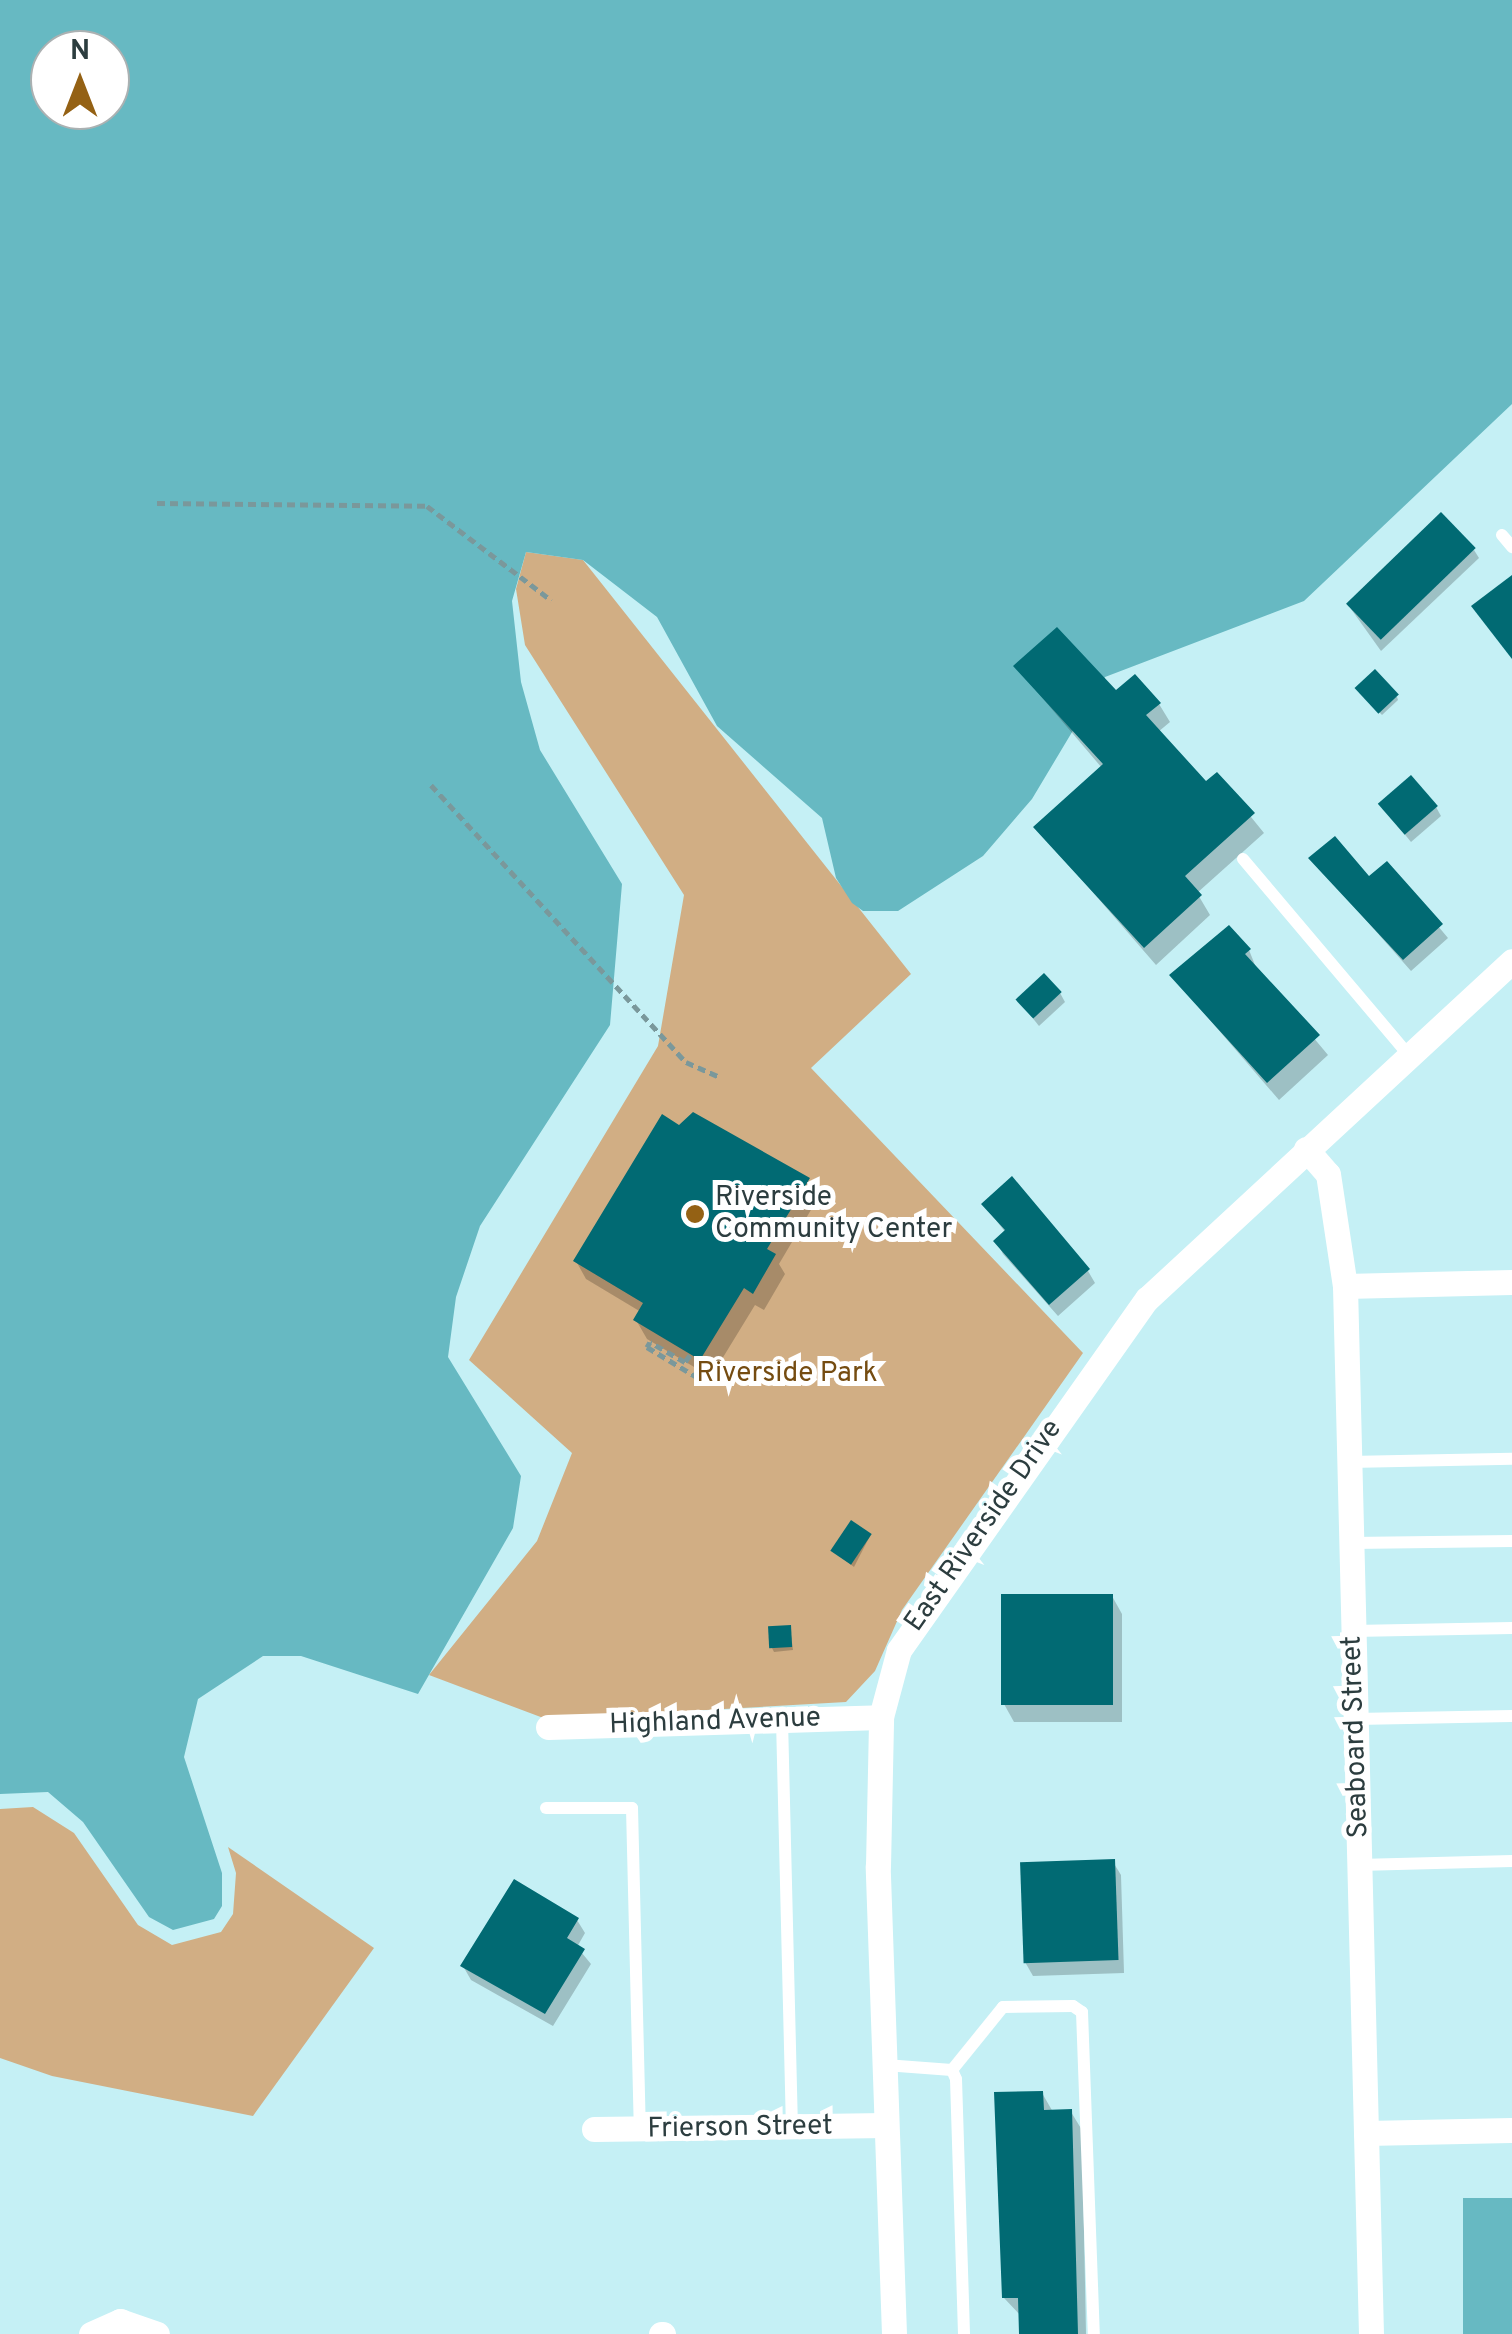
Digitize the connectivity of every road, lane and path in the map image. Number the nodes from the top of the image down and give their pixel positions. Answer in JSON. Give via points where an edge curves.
{"nodes":[{"id":1,"x":158,"y":503,"type":"dead end"},
{"id":2,"x":1502,"y":535,"type":"dead end"},
{"id":3,"x":1512,"y":547,"type":"edge"},
{"id":4,"x":550,"y":600,"type":"dead end"},
{"id":5,"x":431,"y":785,"type":"dead end"},
{"id":6,"x":1243,"y":859,"type":"dead end"},
{"id":7,"x":1512,"y":961,"type":"edge"},
{"id":8,"x":1408,"y":1054,"type":"junction"},
{"id":9,"x":719,"y":1078,"type":"dead end"},
{"id":10,"x":1306,"y":1149,"type":"junction"},
{"id":11,"x":1512,"y":1282,"type":"edge"},
{"id":12,"x":1345,"y":1286,"type":"junction"},
{"id":13,"x":690,"y":1354,"type":"dead end"},
{"id":14,"x":705,"y":1382,"type":"dead end"},
{"id":15,"x":1512,"y":1459,"type":"edge"},
{"id":16,"x":1349,"y":1462,"type":"junction"},
{"id":17,"x":1512,"y":1542,"type":"edge"},
{"id":18,"x":1351,"y":1543,"type":"junction"},
{"id":19,"x":1512,"y":1628,"type":"edge"},
{"id":20,"x":1353,"y":1631,"type":"junction"},
{"id":21,"x":881,"y":1716,"type":"junction"},
{"id":22,"x":1512,"y":1716,"type":"edge"},
{"id":23,"x":1356,"y":1719,"type":"junction"},
{"id":24,"x":782,"y":1720,"type":"junction"},
{"id":25,"x":548,"y":1728,"type":"dead end"},
{"id":26,"x":546,"y":1808,"type":"dead end"},
{"id":27,"x":1512,"y":1861,"type":"edge"},
{"id":28,"x":1360,"y":1865,"type":"junction"},
{"id":29,"x":885,"y":2065,"type":"junction"},
{"id":30,"x":952,"y":2070,"type":"junction"},
{"id":31,"x":886,"y":2126,"type":"junction"},
{"id":32,"x":792,"y":2127,"type":"junction"},
{"id":33,"x":640,"y":2129,"type":"junction"},
{"id":34,"x":594,"y":2130,"type":"dead end"},
{"id":35,"x":1512,"y":2130,"type":"edge"},
{"id":36,"x":1366,"y":2133,"type":"junction"},
{"id":37,"x":92,"y":2334,"type":"edge"},
{"id":38,"x":158,"y":2334,"type":"edge"},
{"id":39,"x":894,"y":2334,"type":"edge"},
{"id":40,"x":964,"y":2334,"type":"edge"},
{"id":41,"x":1094,"y":2334,"type":"edge"},
{"id":42,"x":1371,"y":2334,"type":"edge"}],
"edges":[{"from":1,"to":4,"type":"path","via":[[427,506]]},
{"from":2,"to":3,"type":"lane"},
{"from":5,"to":9,"type":"path","via":[[686,1062]]},
{"from":6,"to":8,"type":"lane"},
{"from":7,"to":8,"type":"street","name":"East Riverside Drive"},
{"from":8,"to":10,"type":"street","name":"East Riverside Drive"},
{"from":10,"to":12,"type":"street","name":"Seaboard Street","via":[[1328,1174]]},
{"from":10,"to":21,"type":"street","name":"East Riverside Drive","via":[[1196,1248],[1091,1372],[915,1621],[886,1684]]},
{"from":11,"to":12,"type":"street"},
{"from":12,"to":16,"type":"street","name":"Seaboard Street"},
{"from":13,"to":14,"type":"path","via":[[685,1362],[650,1342],[647,1347]]},
{"from":15,"to":16,"type":"lane"},
{"from":16,"to":18,"type":"street","name":"Seaboard Street"},
{"from":17,"to":18,"type":"lane"},
{"from":18,"to":20,"type":"street","name":"Seaboard Street"},
{"from":19,"to":20,"type":"lane"},
{"from":20,"to":23,"type":"street","name":"Seaboard Street"},
{"from":21,"to":24,"type":"street","name":"Highland Avenue"},
{"from":21,"to":29,"type":"street","name":"East Riverside Drive"},
{"from":22,"to":23,"type":"lane"},
{"from":23,"to":28,"type":"street","name":"Seaboard Street"},
{"from":24,"to":25,"type":"street","name":"Highland Avenue"},
{"from":24,"to":32,"type":"lane"},
{"from":26,"to":33,"type":"lane","via":[[632,1808]]},
{"from":27,"to":28,"type":"lane"},
{"from":28,"to":36,"type":"street","name":"Seaboard Street"},
{"from":29,"to":30,"type":"lane"},
{"from":29,"to":31,"type":"street","name":"East Riverside Drive"},
{"from":30,"to":40,"type":"lane"},
{"from":30,"to":41,"type":"lane","via":[[1003,2008],[1073,2006],[1082,2012]]},
{"from":31,"to":32,"type":"street","name":"Frierson Street"},
{"from":31,"to":39,"type":"street","name":"East Riverside Drive"},
{"from":32,"to":33,"type":"street","name":"Frierson Street"},
{"from":33,"to":34,"type":"street","name":"Frierson Street"},
{"from":35,"to":36,"type":"street"},
{"from":36,"to":42,"type":"street","name":"Seaboard Street"},
{"from":37,"to":38,"type":"street","via":[[120,2322]]}]}
